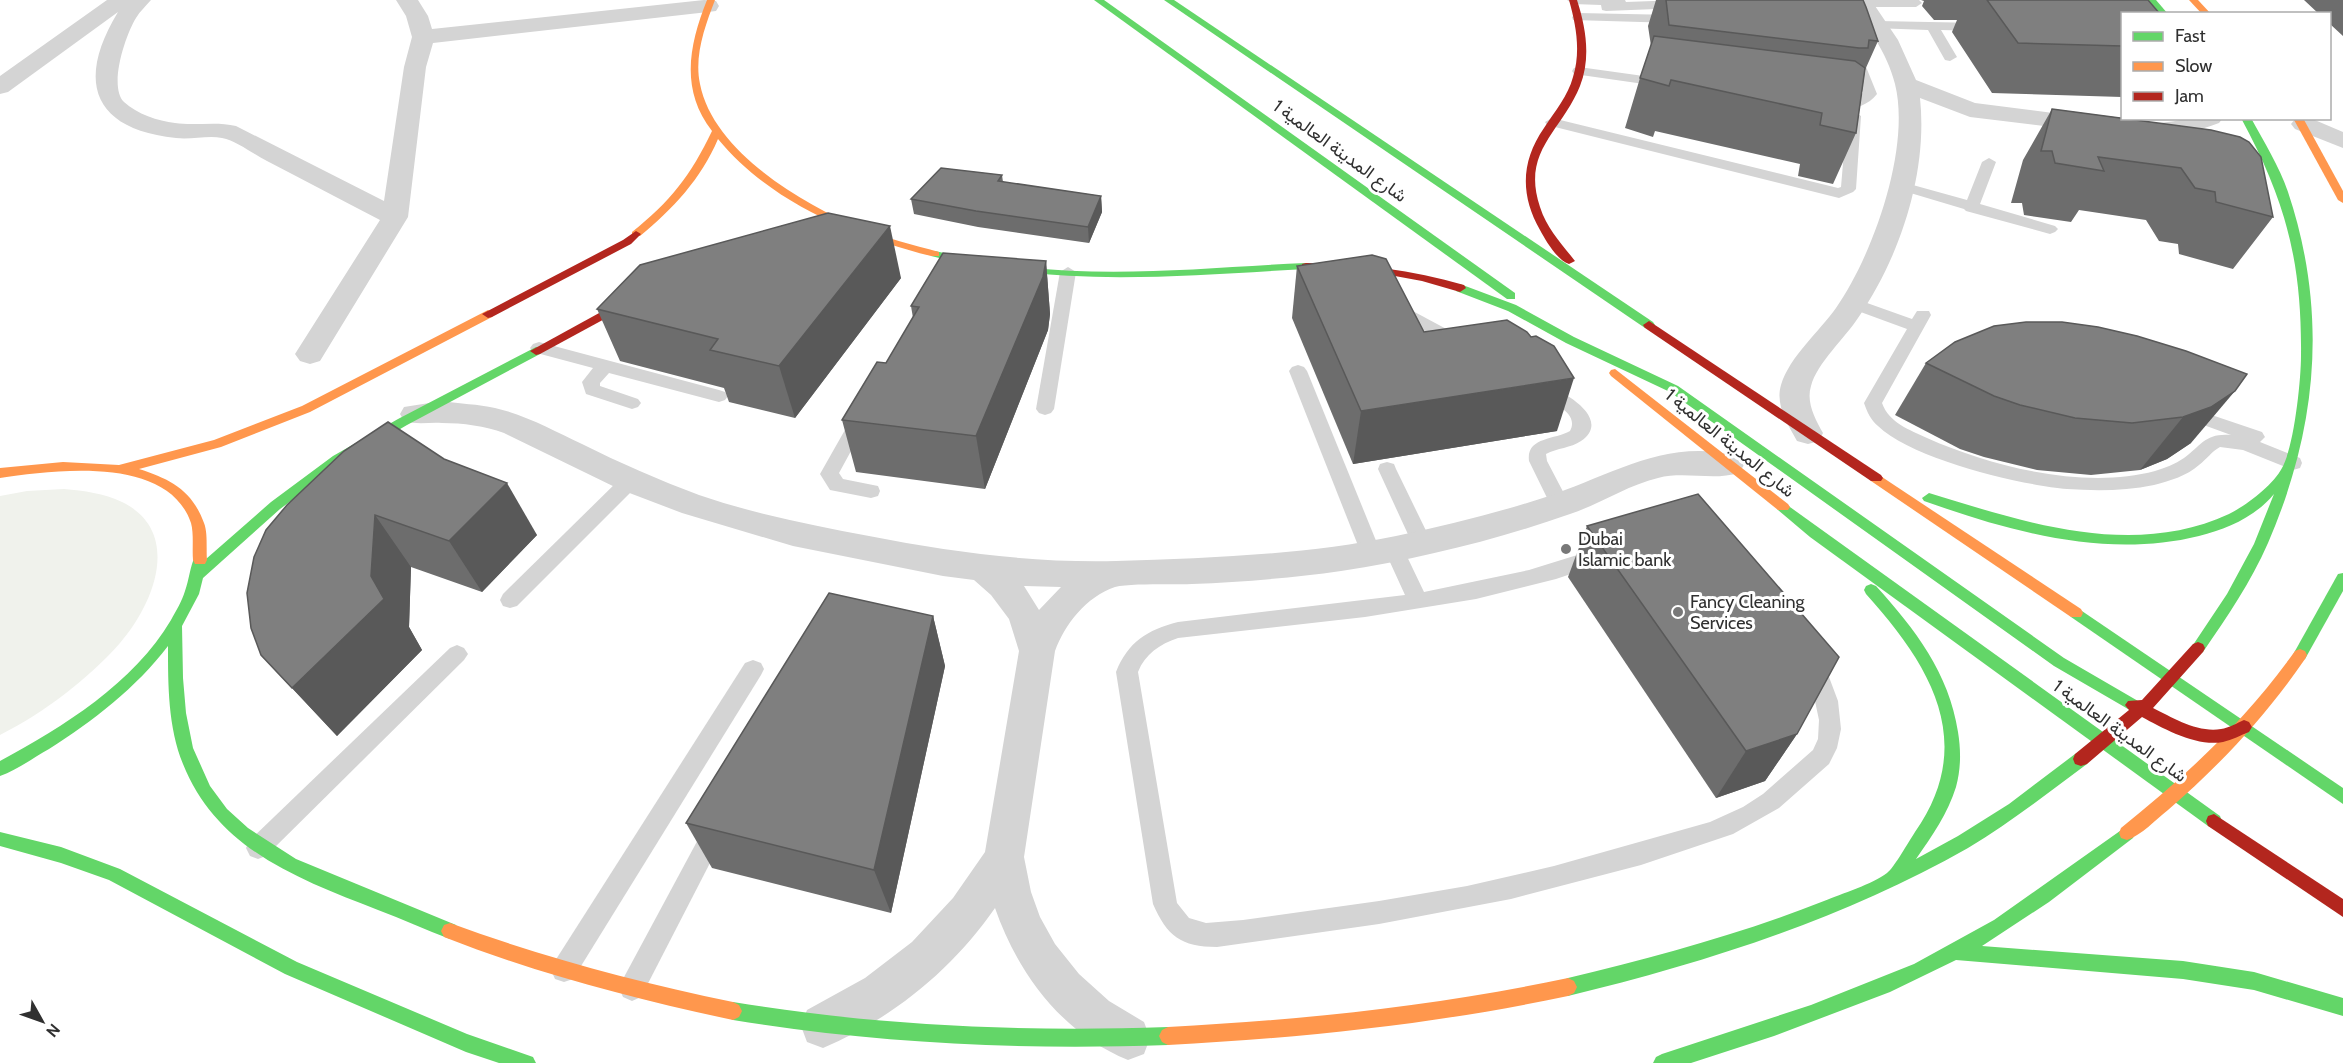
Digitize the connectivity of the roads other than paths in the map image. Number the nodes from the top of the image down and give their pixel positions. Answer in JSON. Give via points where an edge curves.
{"nodes":[{"id":1,"x":122,"y":0,"type":"edge"},
{"id":2,"x":140,"y":0,"type":"edge"},
{"id":3,"x":407,"y":0,"type":"edge"},
{"id":4,"x":1098,"y":0,"type":"edge"},
{"id":5,"x":1168,"y":0,"type":"edge"},
{"id":6,"x":2193,"y":0,"type":"edge"},
{"id":7,"x":1861,"y":2,"type":"edge"},
{"id":8,"x":709,"y":3,"type":"edge"},
{"id":9,"x":1916,"y":3,"type":"dead end"},
{"id":10,"x":1691,"y":4,"type":"edge"},
{"id":11,"x":1575,"y":7,"type":"edge"},
{"id":12,"x":2205,"y":12,"type":"edge"},
{"id":13,"x":1685,"y":19,"type":"edge"},
{"id":14,"x":1878,"y":25,"type":"junction"},
{"id":15,"x":1932,"y":26,"type":"junction"},
{"id":16,"x":1989,"y":27,"type":"edge"},
{"id":17,"x":423,"y":37,"type":"junction"},
{"id":18,"x":1847,"y":40,"type":"edge"},
{"id":19,"x":1950,"y":57,"type":"dead end"},
{"id":20,"x":1579,"y":71,"type":"junction"},
{"id":21,"x":1678,"y":84,"type":"edge"},
{"id":22,"x":1906,"y":84,"type":"junction"},
{"id":23,"x":0,"y":87,"type":"edge"},
{"id":24,"x":1815,"y":102,"type":"edge"},
{"id":25,"x":1837,"y":105,"type":"junction"},
{"id":26,"x":1970,"y":110,"type":"junction"},
{"id":27,"x":2205,"y":120,"type":"edge"},
{"id":28,"x":2247,"y":120,"type":"edge"},
{"id":29,"x":2300,"y":121,"type":"edge"},
{"id":30,"x":1552,"y":122,"type":"junction"},
{"id":31,"x":1910,"y":126,"type":"junction"},
{"id":32,"x":2141,"y":131,"type":"junction"},
{"id":33,"x":716,"y":132,"type":"junction"},
{"id":34,"x":2343,"y":141,"type":"edge"},
{"id":35,"x":2196,"y":149,"type":"edge"},
{"id":36,"x":1989,"y":162,"type":"dead end"},
{"id":37,"x":2252,"y":177,"type":"edge"},
{"id":38,"x":1901,"y":189,"type":"junction"},
{"id":39,"x":2343,"y":200,"type":"edge"},
{"id":40,"x":2285,"y":203,"type":"junction"},
{"id":41,"x":1971,"y":208,"type":"junction"},
{"id":42,"x":395,"y":217,"type":"junction"},
{"id":43,"x":2049,"y":229,"type":"dead end"},
{"id":44,"x":842,"y":240,"type":"edge"},
{"id":45,"x":885,"y":240,"type":"junction"},
{"id":46,"x":956,"y":259,"type":"junction"},
{"id":47,"x":1068,"y":272,"type":"junction"},
{"id":48,"x":944,"y":279,"type":"edge"},
{"id":49,"x":651,"y":288,"type":"edge"},
{"id":50,"x":1612,"y":301,"type":"junction"},
{"id":51,"x":1381,"y":302,"type":"edge"},
{"id":52,"x":1853,"y":303,"type":"junction"},
{"id":53,"x":1579,"y":344,"type":"junction"},
{"id":54,"x":539,"y":348,"type":"junction"},
{"id":55,"x":1473,"y":351,"type":"edge"},
{"id":56,"x":310,"y":354,"type":"dead end"},
{"id":57,"x":605,"y":366,"type":"junction"},
{"id":58,"x":1298,"y":370,"type":"dead end"},
{"id":59,"x":1524,"y":380,"type":"edge"},
{"id":60,"x":719,"y":396,"type":"edge"},
{"id":61,"x":871,"y":401,"type":"edge"},
{"id":62,"x":632,"y":403,"type":"dead end"},
{"id":63,"x":2167,"y":405,"type":"edge"},
{"id":64,"x":1045,"y":409,"type":"dead end"},
{"id":65,"x":415,"y":414,"type":"junction"},
{"id":66,"x":1808,"y":433,"type":"junction"},
{"id":67,"x":2294,"y":457,"type":"junction"},
{"id":68,"x":1728,"y":465,"type":"junction"},
{"id":69,"x":1857,"y":466,"type":"junction"},
{"id":70,"x":124,"y":468,"type":"junction"},
{"id":71,"x":1387,"y":469,"type":"dead end"},
{"id":72,"x":0,"y":473,"type":"edge"},
{"id":73,"x":630,"y":481,"type":"junction"},
{"id":74,"x":871,"y":491,"type":"dead end"},
{"id":75,"x":1560,"y":505,"type":"junction"},
{"id":76,"x":1815,"y":533,"type":"junction"},
{"id":77,"x":1396,"y":549,"type":"junction"},
{"id":78,"x":984,"y":569,"type":"junction"},
{"id":79,"x":198,"y":574,"type":"junction"},
{"id":80,"x":1112,"y":574,"type":"junction"},
{"id":81,"x":2343,"y":578,"type":"edge"},
{"id":82,"x":510,"y":600,"type":"dead end"},
{"id":83,"x":1418,"y":602,"type":"junction"},
{"id":84,"x":175,"y":625,"type":"junction"},
{"id":85,"x":1037,"y":651,"type":"junction"},
{"id":86,"x":457,"y":654,"type":"dead end"},
{"id":87,"x":753,"y":669,"type":"dead end"},
{"id":88,"x":2172,"y":679,"type":"junction"},
{"id":89,"x":2140,"y":708,"type":"junction"},
{"id":90,"x":2244,"y":727,"type":"junction"},
{"id":91,"x":2103,"y":742,"type":"junction"},
{"id":92,"x":0,"y":769,"type":"edge"},
{"id":93,"x":2175,"y":794,"type":"junction"},
{"id":94,"x":2343,"y":797,"type":"edge"},
{"id":95,"x":728,"y":804,"type":"edge"},
{"id":96,"x":0,"y":839,"type":"edge"},
{"id":97,"x":258,"y":848,"type":"junction"},
{"id":98,"x":1004,"y":857,"type":"junction"},
{"id":99,"x":1894,"y":877,"type":"junction"},
{"id":100,"x":2343,"y":909,"type":"edge"},
{"id":101,"x":1955,"y":952,"type":"junction"},
{"id":102,"x":564,"y":970,"type":"junction"},
{"id":103,"x":632,"y":988,"type":"junction"},
{"id":104,"x":2343,"y":1007,"type":"edge"},
{"id":105,"x":823,"y":1026,"type":"junction"},
{"id":106,"x":1128,"y":1038,"type":"junction"},
{"id":107,"x":527,"y":1063,"type":"edge"},
{"id":108,"x":1662,"y":1063,"type":"edge"}],
"edges":[{"from":1,"to":23,"type":"street"},
{"from":2,"to":42,"type":"street","via":[[118,29],[108,62],[107,88],[116,107],[156,127],[227,131]]},
{"from":3,"to":17,"type":"street"},
{"from":4,"to":53,"type":"street","name":"شارع المدينة العالمية 1"},
{"from":5,"to":50,"type":"street","name":"شارع المدينة العالمية 1"},
{"from":6,"to":12,"type":"street"},
{"from":7,"to":9,"type":"lane"},
{"from":7,"to":14,"type":"street"},
{"from":8,"to":17,"type":"street"},
{"from":8,"to":33,"type":"street","via":[[695,44],[693,78],[697,96]]},
{"from":10,"to":11,"type":"lane"},
{"from":11,"to":13,"type":"lane","via":[[1638,18]]},
{"from":11,"to":20,"type":"street","via":[[1582,39]]},
{"from":14,"to":15,"type":"lane"},
{"from":14,"to":22,"type":"street"},
{"from":15,"to":16,"type":"lane"},
{"from":15,"to":19,"type":"lane"},
{"from":17,"to":42,"type":"street","via":[[415,67]]},
{"from":18,"to":25,"type":"lane","via":[[1870,94],[1855,104]]},
{"from":20,"to":21,"type":"lane"},
{"from":20,"to":30,"type":"street","via":[[1575,86]]},
{"from":22,"to":26,"type":"street"},
{"from":22,"to":31,"type":"street"},
{"from":24,"to":25,"type":"lane"},
{"from":25,"to":30,"type":"lane","via":[[1854,117],[1848,189],[1839,193]]},
{"from":26,"to":31,"type":"street","via":[[1936,115]]},
{"from":26,"to":32,"type":"street"},
{"from":27,"to":32,"type":"street","via":[[2179,129]]},
{"from":28,"to":40,"type":"street","via":[[2266,153]]},
{"from":29,"to":34,"type":"street"},
{"from":29,"to":39,"type":"street"},
{"from":30,"to":50,"type":"street","via":[[1530,165],[1528,186],[1533,209],[1563,256]]},
{"from":31,"to":38,"type":"street"},
{"from":32,"to":35,"type":"street"},
{"from":33,"to":45,"type":"street","via":[[783,191],[847,226]]},
{"from":33,"to":70,"type":"street","via":[[707,158],[689,186],[627,242],[306,410],[217,444]]},
{"from":36,"to":41,"type":"lane"},
{"from":37,"to":40,"type":"street"},
{"from":38,"to":41,"type":"lane"},
{"from":38,"to":52,"type":"street","via":[[1886,240]]},
{"from":40,"to":67,"type":"street","via":[[2304,282],[2308,325],[2308,369]]},
{"from":41,"to":43,"type":"lane"},
{"from":42,"to":56,"type":"street"},
{"from":44,"to":45,"type":"street"},
{"from":45,"to":46,"type":"street"},
{"from":46,"to":47,"type":"street"},
{"from":46,"to":48,"type":"lane"},
{"from":47,"to":53,"type":"street","via":[[1160,274],[1318,266],[1396,272],[1509,307]]},
{"from":47,"to":64,"type":"lane"},
{"from":49,"to":54,"type":"street"},
{"from":50,"to":66,"type":"street","name":"شارع المدينة العالمية 1"},
{"from":51,"to":55,"type":"lane"},
{"from":52,"to":66,"type":"street","via":[[1796,385],[1799,416]]},
{"from":52,"to":67,"type":"lane","via":[[1920,321],[1875,396],[1875,410],[1898,432],[1960,459],[2026,476],[2109,483],[2174,471],[2191,462],[2207,446],[2222,441]]},
{"from":53,"to":68,"type":"street","name":"شارع المدينة العالمية 1"},
{"from":53,"to":89,"type":"street","via":[[1643,372],[1693,401],[2059,662]]},
{"from":54,"to":57,"type":"lane"},
{"from":54,"to":65,"type":"street"},
{"from":57,"to":60,"type":"lane"},
{"from":57,"to":62,"type":"lane","via":[[591,382],[592,390]]},
{"from":58,"to":77,"type":"lane"},
{"from":59,"to":75,"type":"lane","via":[[1572,408],[1581,418],[1580,433],[1574,438],[1544,446],[1537,452]]},
{"from":61,"to":74,"type":"lane","via":[[829,474],[837,485]]},
{"from":63,"to":67,"type":"lane"},
{"from":65,"to":73,"type":"street","via":[[442,412],[493,418]]},
{"from":65,"to":79,"type":"street","via":[[303,484]]},
{"from":66,"to":69,"type":"street","name":"شارع المدينة العالمية 1"},
{"from":67,"to":69,"type":"street","via":[[2262,499],[2231,519],[2167,537],[2105,539],[2052,533],[1959,510]]},
{"from":67,"to":88,"type":"street","via":[[2275,515],[2250,569],[2215,624]]},
{"from":68,"to":75,"type":"street","via":[[1659,466]]},
{"from":68,"to":76,"type":"street","name":"شارع المدينة العالمية 1"},
{"from":69,"to":88,"type":"street","name":"شارع المدينة العالمية 1"},
{"from":70,"to":72,"type":"street","via":[[64,464]]},
{"from":70,"to":79,"type":"street","via":[[166,484],[194,513],[202,552]]},
{"from":71,"to":77,"type":"lane"},
{"from":73,"to":78,"type":"street","via":[[693,505],[793,534]]},
{"from":73,"to":82,"type":"lane"},
{"from":75,"to":77,"type":"street"},
{"from":76,"to":91,"type":"street","name":"شارع المدينة العالمية 1"},
{"from":76,"to":99,"type":"street","via":[[1914,638],[1946,699],[1953,763],[1946,793]]},
{"from":77,"to":80,"type":"street","via":[[1286,565]]},
{"from":77,"to":83,"type":"lane"},
{"from":78,"to":80,"type":"street"},
{"from":78,"to":85,"type":"street","via":[[1014,596],[1025,613]]},
{"from":79,"to":84,"type":"street"},
{"from":80,"to":85,"type":"street","via":[[1071,596],[1044,630]]},
{"from":81,"to":90,"type":"street","via":[[2297,659]]},
{"from":83,"to":83,"type":"lane","via":[[1178,630],[1150,640],[1131,660],[1126,672],[1165,904],[1185,930],[1207,934],[1337,919],[1463,899],[1587,870],[1715,830],[1751,814],[1807,771],[1821,757],[1829,741],[1832,722],[1821,683],[1715,536],[1701,528],[1685,527],[1637,546],[1532,577]]},
{"from":84,"to":92,"type":"street","via":[[113,695],[70,729]]},
{"from":84,"to":97,"type":"street","via":[[178,720],[184,749],[211,802],[232,827]]},
{"from":85,"to":98,"type":"street"},
{"from":86,"to":97,"type":"lane"},
{"from":87,"to":102,"type":"lane"},
{"from":88,"to":89,"type":"street"},
{"from":88,"to":90,"type":"street","name":"شارع المدينة العالمية 1"},
{"from":89,"to":90,"type":"street","via":[[2206,735],[2220,736]]},
{"from":89,"to":91,"type":"street"},
{"from":90,"to":93,"type":"street"},
{"from":90,"to":94,"type":"street","name":"شارع المدينة العالمية 1"},
{"from":91,"to":93,"type":"street","name":"شارع المدينة العالمية 1"},
{"from":91,"to":99,"type":"street","via":[[2019,806]]},
{"from":93,"to":100,"type":"street","name":"شارع المدينة العالمية 1"},
{"from":93,"to":101,"type":"street","via":[[2101,854]]},
{"from":95,"to":103,"type":"lane"},
{"from":96,"to":107,"type":"street","via":[[114,874],[291,968],[465,1043]]},
{"from":97,"to":102,"type":"street","via":[[289,866],[448,931]]},
{"from":98,"to":105,"type":"street","via":[[962,923],[933,953],[863,1005]]},
{"from":98,"to":106,"type":"street","via":[[1010,892],[1022,926],[1040,959],[1094,1016]]},
{"from":99,"to":106,"type":"street","via":[[1746,940],[1563,990],[1364,1021]]},
{"from":101,"to":104,"type":"street","via":[[2182,970],[2254,981]]},
{"from":101,"to":108,"type":"street","via":[[1863,994],[1763,1032]]},
{"from":102,"to":103,"type":"street"},
{"from":103,"to":105,"type":"street"},
{"from":105,"to":106,"type":"street","via":[[1004,1038]]}]}
